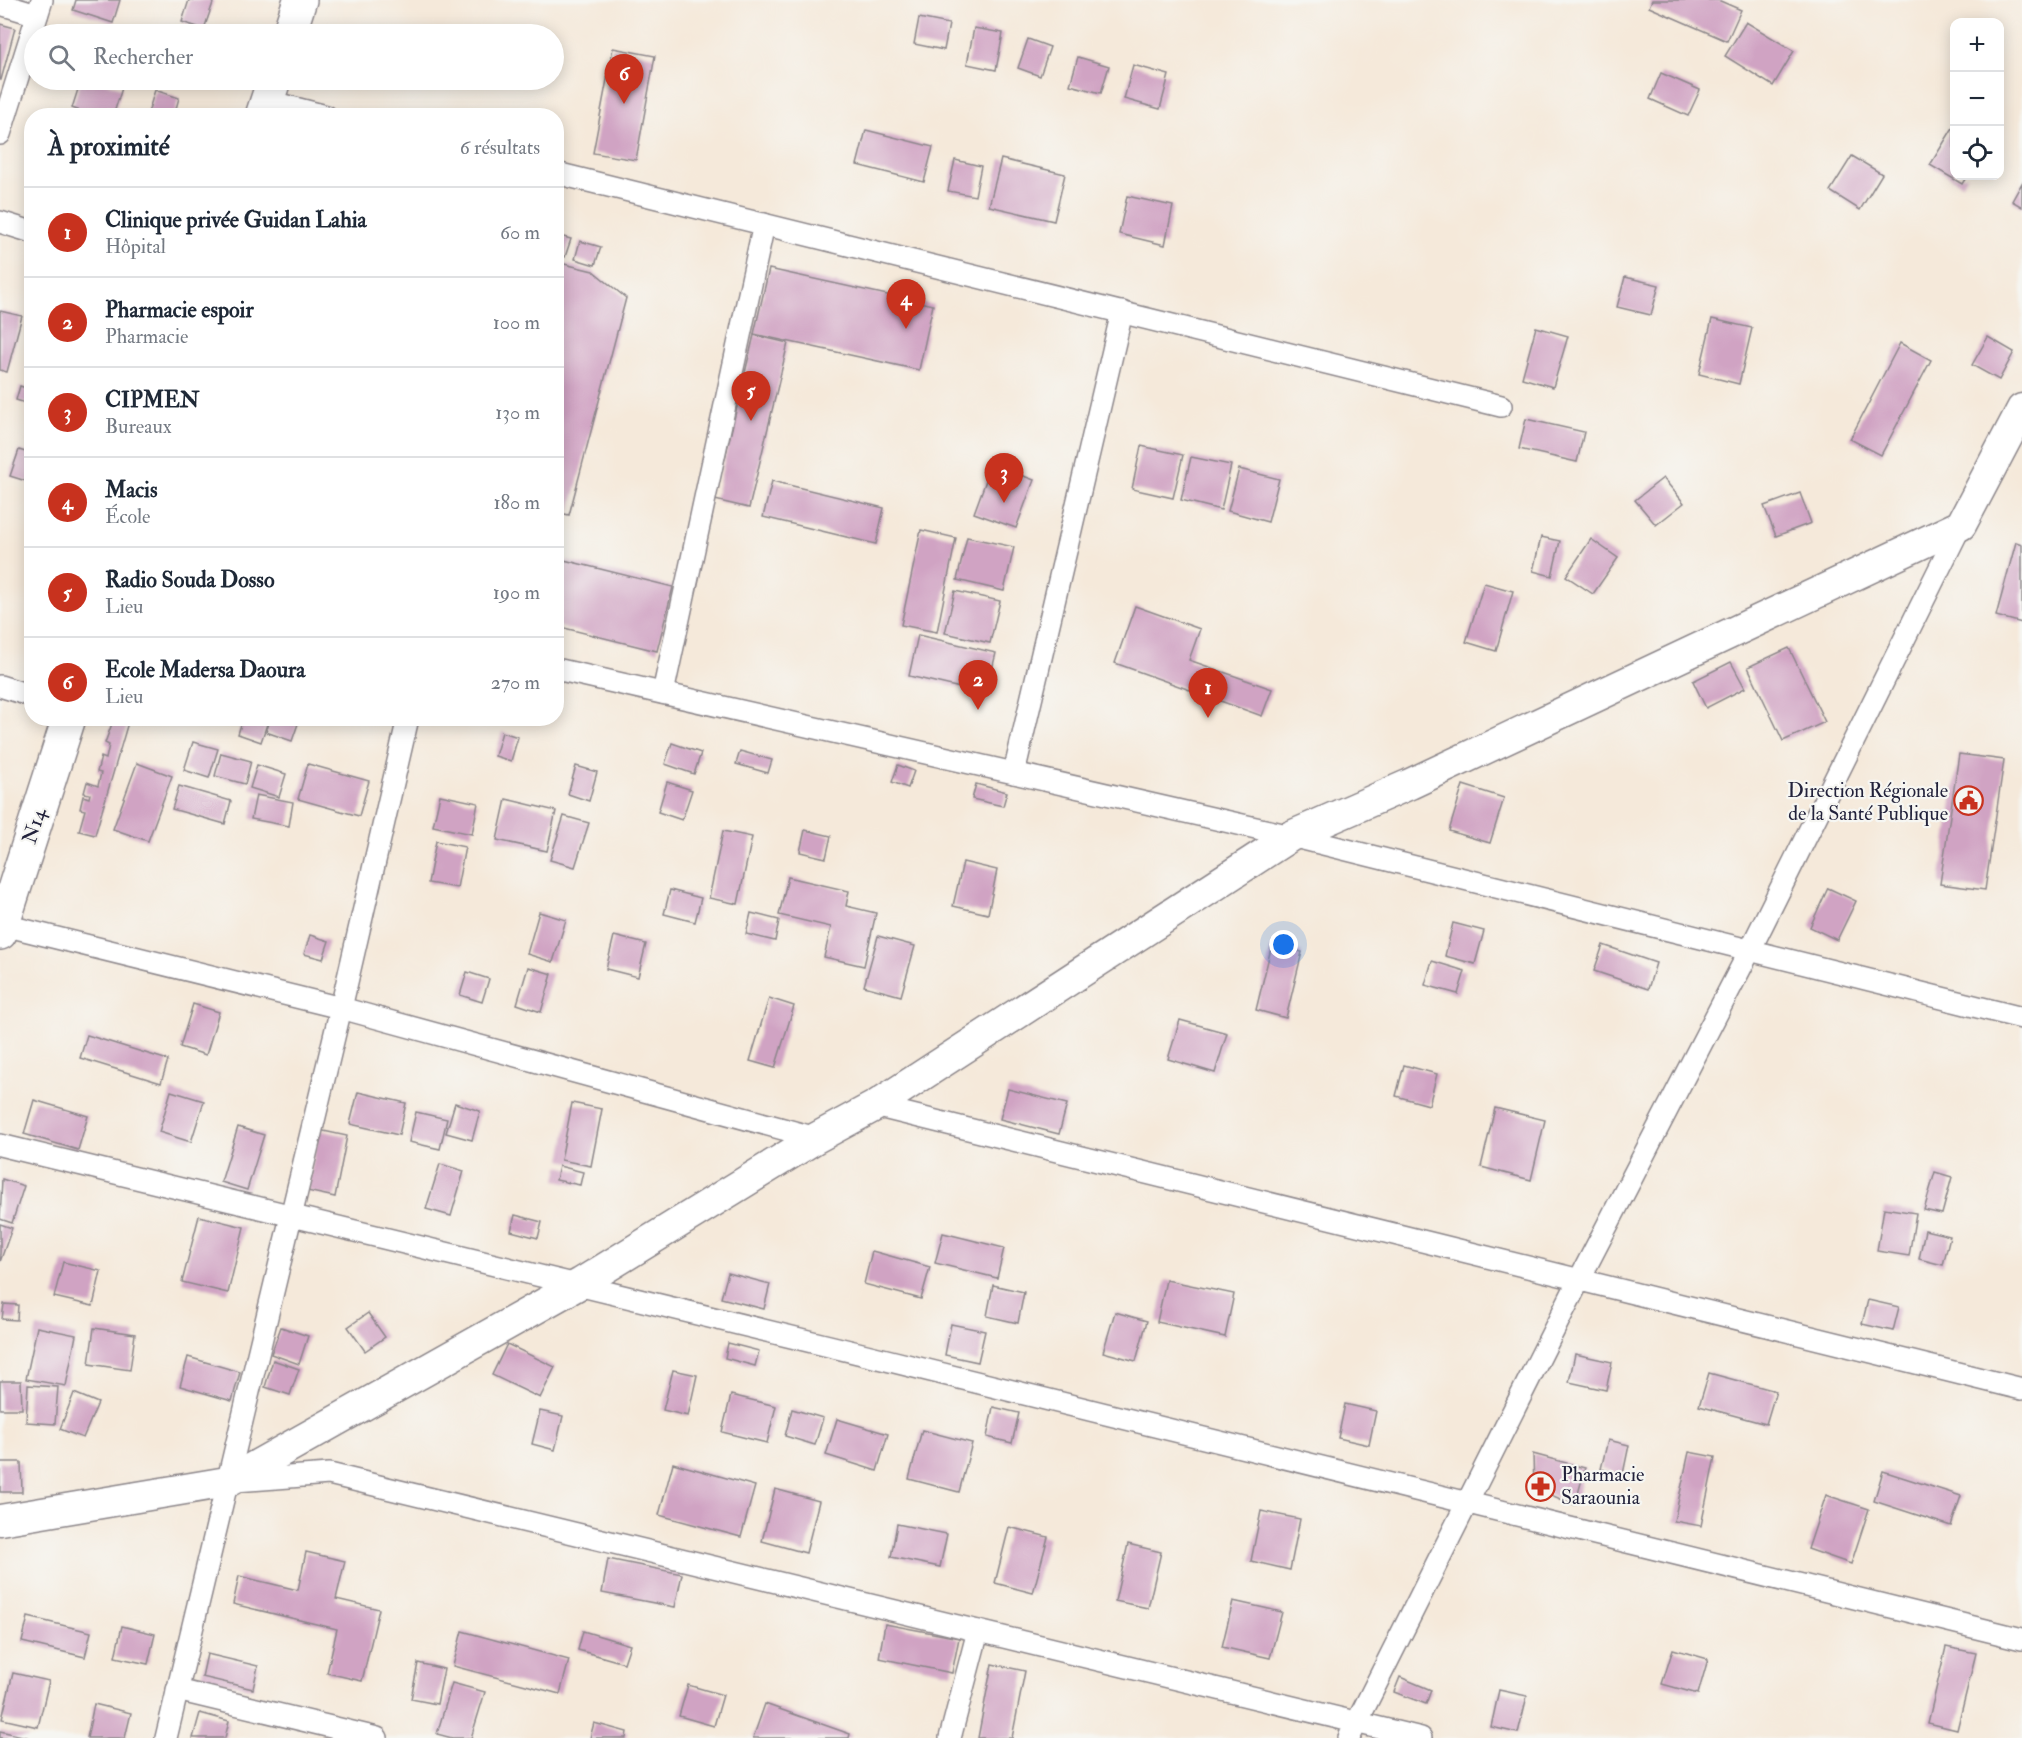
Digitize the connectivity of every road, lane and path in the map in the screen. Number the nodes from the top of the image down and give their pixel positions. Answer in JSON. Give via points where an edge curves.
{"nodes":[{"id":1,"x":300,"y":0,"type":"edge"},
{"id":2,"x":0,"y":4,"type":"edge"},
{"id":3,"x":39,"y":8,"type":"edge"},
{"id":4,"x":34,"y":24,"type":"edge"},
{"id":5,"x":292,"y":24,"type":"edge"},
{"id":6,"x":24,"y":56,"type":"edge"},
{"id":7,"x":268,"y":99,"type":"edge"},
{"id":8,"x":299,"y":108,"type":"edge"},
{"id":9,"x":0,"y":134,"type":"edge"},
{"id":10,"x":564,"y":175,"type":"edge"},
{"id":11,"x":0,"y":222,"type":"edge"},
{"id":12,"x":764,"y":224,"type":"junction"},
{"id":13,"x":24,"y":230,"type":"edge"},
{"id":14,"x":1122,"y":312,"type":"junction"},
{"id":15,"x":1501,"y":406,"type":"dead end"},
{"id":16,"x":2022,"y":409,"type":"edge"},
{"id":17,"x":2015,"y":436,"type":"edge"},
{"id":18,"x":1961,"y":525,"type":"junction"},
{"id":19,"x":564,"y":671,"type":"edge"},
{"id":20,"x":0,"y":686,"type":"edge"},
{"id":21,"x":663,"y":693,"type":"junction"},
{"id":22,"x":24,"y":694,"type":"edge"},
{"id":23,"x":66,"y":726,"type":"edge"},
{"id":24,"x":406,"y":726,"type":"edge"},
{"id":25,"x":1014,"y":773,"type":"junction"},
{"id":26,"x":1291,"y":836,"type":"junction"},
{"id":27,"x":1,"y":927,"type":"edge"},
{"id":28,"x":1750,"y":950,"type":"junction"},
{"id":29,"x":341,"y":1008,"type":"junction"},
{"id":30,"x":2022,"y":1018,"type":"edge"},
{"id":31,"x":875,"y":1106,"type":"junction"},
{"id":32,"x":816,"y":1138,"type":"junction"},
{"id":33,"x":0,"y":1145,"type":"edge"},
{"id":34,"x":292,"y":1214,"type":"junction"},
{"id":35,"x":1579,"y":1280,"type":"junction"},
{"id":36,"x":581,"y":1283,"type":"junction"},
{"id":37,"x":2022,"y":1389,"type":"edge"},
{"id":38,"x":226,"y":1482,"type":"junction"},
{"id":39,"x":1468,"y":1504,"type":"junction"},
{"id":40,"x":0,"y":1520,"type":"edge"},
{"id":41,"x":978,"y":1631,"type":"junction"},
{"id":42,"x":2022,"y":1639,"type":"edge"},
{"id":43,"x":177,"y":1690,"type":"junction"},
{"id":44,"x":1353,"y":1730,"type":"edge"},
{"id":45,"x":166,"y":1738,"type":"edge"},
{"id":46,"x":377,"y":1738,"type":"edge"},
{"id":47,"x":950,"y":1738,"type":"edge"},
{"id":48,"x":1421,"y":1738,"type":"edge"}],
"edges":[{"from":1,"to":5,"type":"main road"},
{"from":2,"to":3,"type":"street"},
{"from":3,"to":4,"type":"street"},
{"from":6,"to":9,"type":"street"},
{"from":7,"to":8,"type":"street"},
{"from":10,"to":12,"type":"street"},
{"from":11,"to":13,"type":"street"},
{"from":12,"to":14,"type":"street"},
{"from":12,"to":21,"type":"street"},
{"from":14,"to":15,"type":"street"},
{"from":14,"to":25,"type":"street"},
{"from":16,"to":17,"type":"street"},
{"from":17,"to":18,"type":"street"},
{"from":18,"to":26,"type":"street"},
{"from":18,"to":28,"type":"street"},
{"from":19,"to":21,"type":"street"},
{"from":20,"to":22,"type":"street"},
{"from":21,"to":25,"type":"street"},
{"from":23,"to":27,"type":"main road","name":"N14"},
{"from":24,"to":29,"type":"street"},
{"from":25,"to":26,"type":"street"},
{"from":26,"to":28,"type":"street"},
{"from":26,"to":31,"type":"street"},
{"from":27,"to":29,"type":"street"},
{"from":28,"to":30,"type":"street"},
{"from":28,"to":35,"type":"street"},
{"from":29,"to":32,"type":"street"},
{"from":29,"to":34,"type":"street"},
{"from":31,"to":32,"type":"street"},
{"from":31,"to":35,"type":"street"},
{"from":32,"to":36,"type":"street"},
{"from":33,"to":34,"type":"street"},
{"from":34,"to":36,"type":"street"},
{"from":34,"to":38,"type":"street"},
{"from":35,"to":37,"type":"street"},
{"from":35,"to":39,"type":"street"},
{"from":36,"to":38,"type":"street"},
{"from":36,"to":39,"type":"street"},
{"from":38,"to":40,"type":"street"},
{"from":38,"to":41,"type":"street","via":[[329,1474]]},
{"from":38,"to":43,"type":"street"},
{"from":39,"to":42,"type":"street"},
{"from":39,"to":44,"type":"street"},
{"from":41,"to":44,"type":"street"},
{"from":41,"to":47,"type":"street"},
{"from":43,"to":45,"type":"street"},
{"from":43,"to":46,"type":"street"},
{"from":44,"to":48,"type":"street"}]}
